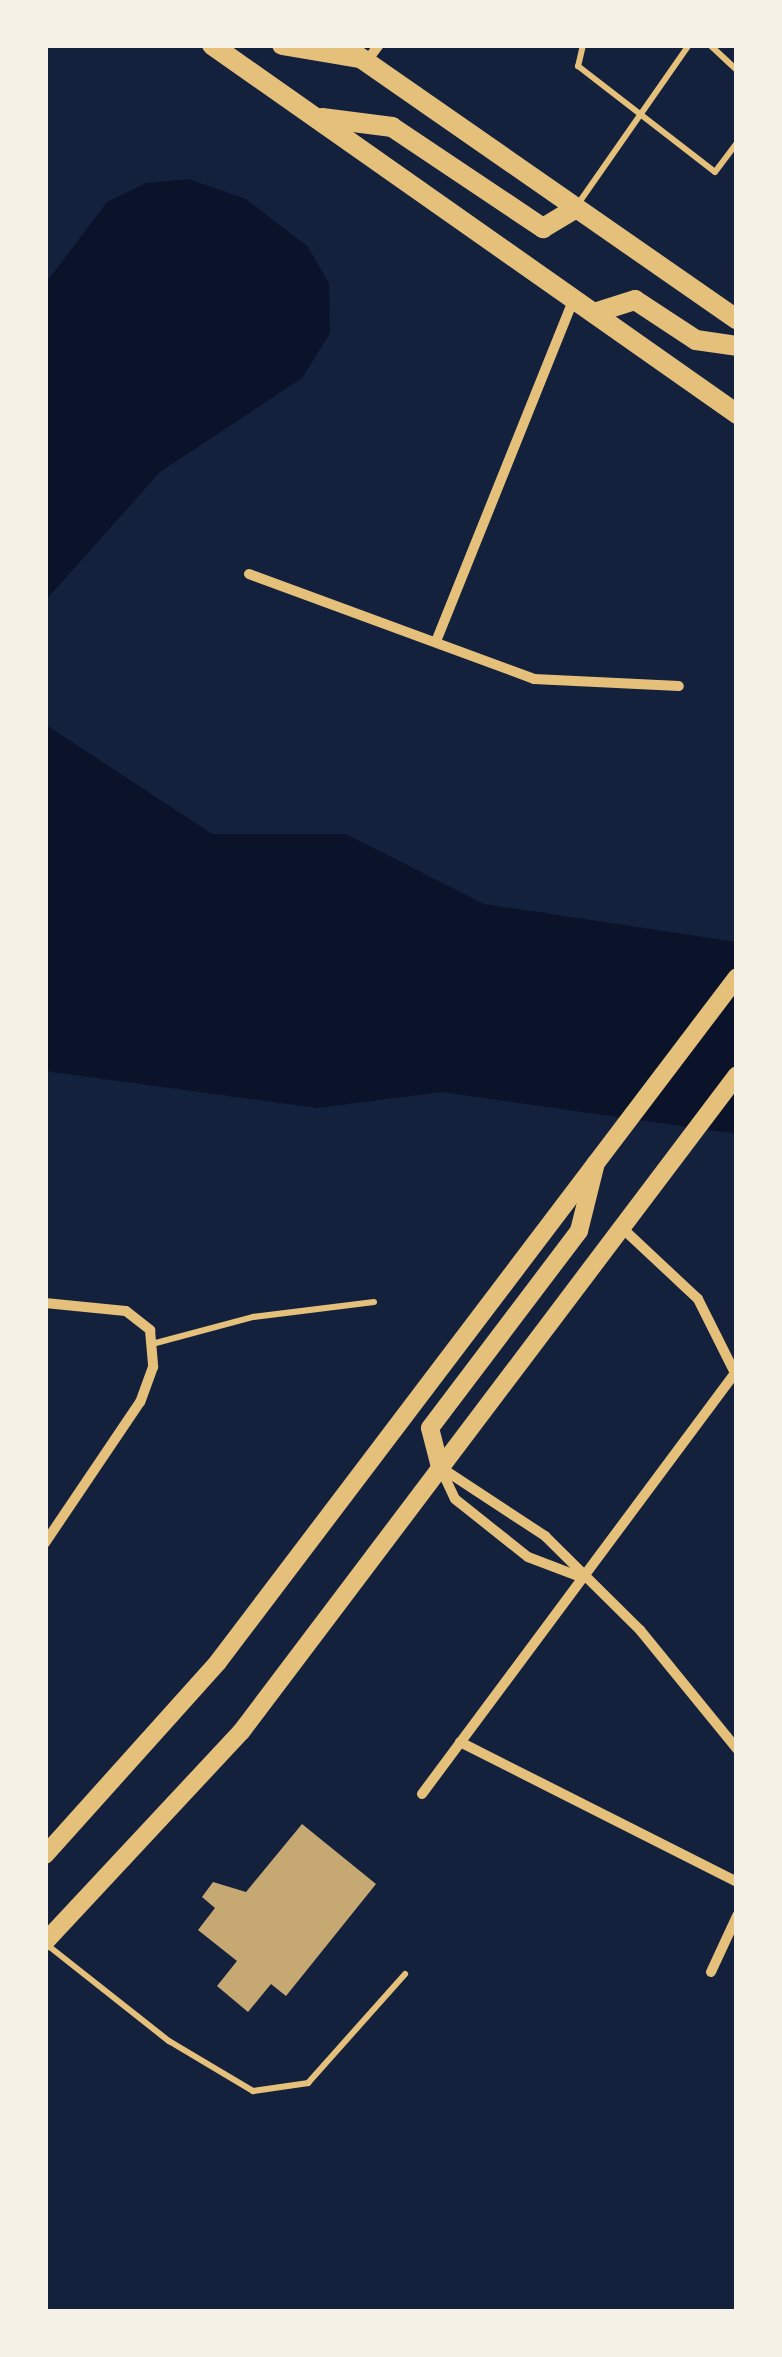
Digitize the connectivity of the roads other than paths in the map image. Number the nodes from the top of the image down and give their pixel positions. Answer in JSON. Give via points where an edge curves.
{"nodes":[{"id":1,"x":212,"y":45,"type":"edge"},
{"id":2,"x":282,"y":45,"type":"edge"},
{"id":3,"x":342,"y":45,"type":"edge"},
{"id":4,"x":583,"y":45,"type":"edge"},
{"id":5,"x":688,"y":45,"type":"edge"},
{"id":6,"x":710,"y":45,"type":"edge"},
{"id":7,"x":369,"y":55,"type":"edge"},
{"id":8,"x":737,"y":70,"type":"edge"},
{"id":9,"x":638,"y":110,"type":"junction"},
{"id":10,"x":315,"y":117,"type":"junction"},
{"id":11,"x":737,"y":143,"type":"edge"},
{"id":12,"x":575,"y":209,"type":"junction"},
{"id":13,"x":574,"y":299,"type":"junction"},
{"id":14,"x":594,"y":313,"type":"junction"},
{"id":15,"x":737,"y":320,"type":"edge"},
{"id":16,"x":737,"y":346,"type":"edge"},
{"id":17,"x":737,"y":414,"type":"edge"},
{"id":18,"x":249,"y":574,"type":"dead end"},
{"id":19,"x":437,"y":639,"type":"junction"},
{"id":20,"x":679,"y":686,"type":"dead end"},
{"id":21,"x":737,"y":978,"type":"edge"},
{"id":22,"x":737,"y":1076,"type":"edge"},
{"id":23,"x":596,"y":1163,"type":"junction"},
{"id":24,"x":621,"y":1227,"type":"junction"},
{"id":25,"x":374,"y":1302,"type":"dead end"},
{"id":26,"x":45,"y":1303,"type":"edge"},
{"id":27,"x":152,"y":1344,"type":"junction"},
{"id":28,"x":736,"y":1373,"type":"edge"},
{"id":29,"x":440,"y":1467,"type":"junction"},
{"id":30,"x":45,"y":1543,"type":"edge"},
{"id":31,"x":583,"y":1578,"type":"junction"},
{"id":32,"x":460,"y":1742,"type":"junction"},
{"id":33,"x":737,"y":1749,"type":"edge"},
{"id":34,"x":422,"y":1794,"type":"dead end"},
{"id":35,"x":45,"y":1855,"type":"edge"},
{"id":36,"x":737,"y":1882,"type":"edge"},
{"id":37,"x":737,"y":1916,"type":"edge"},
{"id":38,"x":45,"y":1942,"type":"edge"},
{"id":39,"x":711,"y":1972,"type":"dead end"},
{"id":40,"x":405,"y":1974,"type":"dead end"}],
"edges":[{"from":1,"to":10,"type":"main road"},
{"from":2,"to":7,"type":"main road"},
{"from":3,"to":7,"type":"main road"},
{"from":4,"to":9,"type":"lane","via":[[578,66]]},
{"from":5,"to":9,"type":"lane"},
{"from":6,"to":8,"type":"lane"},
{"from":7,"to":12,"type":"main road"},
{"from":9,"to":11,"type":"lane","via":[[715,172]]},
{"from":9,"to":12,"type":"lane"},
{"from":10,"to":12,"type":"main road","via":[[392,128],[543,228]]},
{"from":10,"to":13,"type":"main road"},
{"from":12,"to":15,"type":"main road"},
{"from":13,"to":14,"type":"main road"},
{"from":13,"to":19,"type":"street"},
{"from":14,"to":16,"type":"main road","via":[[636,300],[696,340]]},
{"from":14,"to":17,"type":"main road"},
{"from":18,"to":19,"type":"street"},
{"from":19,"to":20,"type":"street","via":[[566,686]]},
{"from":21,"to":23,"type":"main road"},
{"from":22,"to":24,"type":"main road"},
{"from":23,"to":29,"type":"main road","via":[[578,1231],[430,1428]]},
{"from":23,"to":35,"type":"main road","via":[[218,1662]]},
{"from":24,"to":28,"type":"street","via":[[698,1299]]},
{"from":24,"to":29,"type":"main road"},
{"from":25,"to":27,"type":"lane","via":[[252,1317]]},
{"from":26,"to":27,"type":"street","via":[[126,1311],[150,1330]]},
{"from":27,"to":30,"type":"street","via":[[140,1402]]},
{"from":28,"to":31,"type":"street"},
{"from":29,"to":31,"type":"street","via":[[545,1536]]},
{"from":29,"to":31,"type":"street","via":[[455,1499],[528,1557]]},
{"from":29,"to":38,"type":"main road","via":[[241,1732]]},
{"from":31,"to":32,"type":"street"},
{"from":31,"to":33,"type":"street","via":[[640,1630]]},
{"from":32,"to":34,"type":"street"},
{"from":32,"to":36,"type":"street"},
{"from":37,"to":39,"type":"street"},
{"from":38,"to":40,"type":"lane","via":[[169,2041],[253,2091],[308,2082]]}]}
